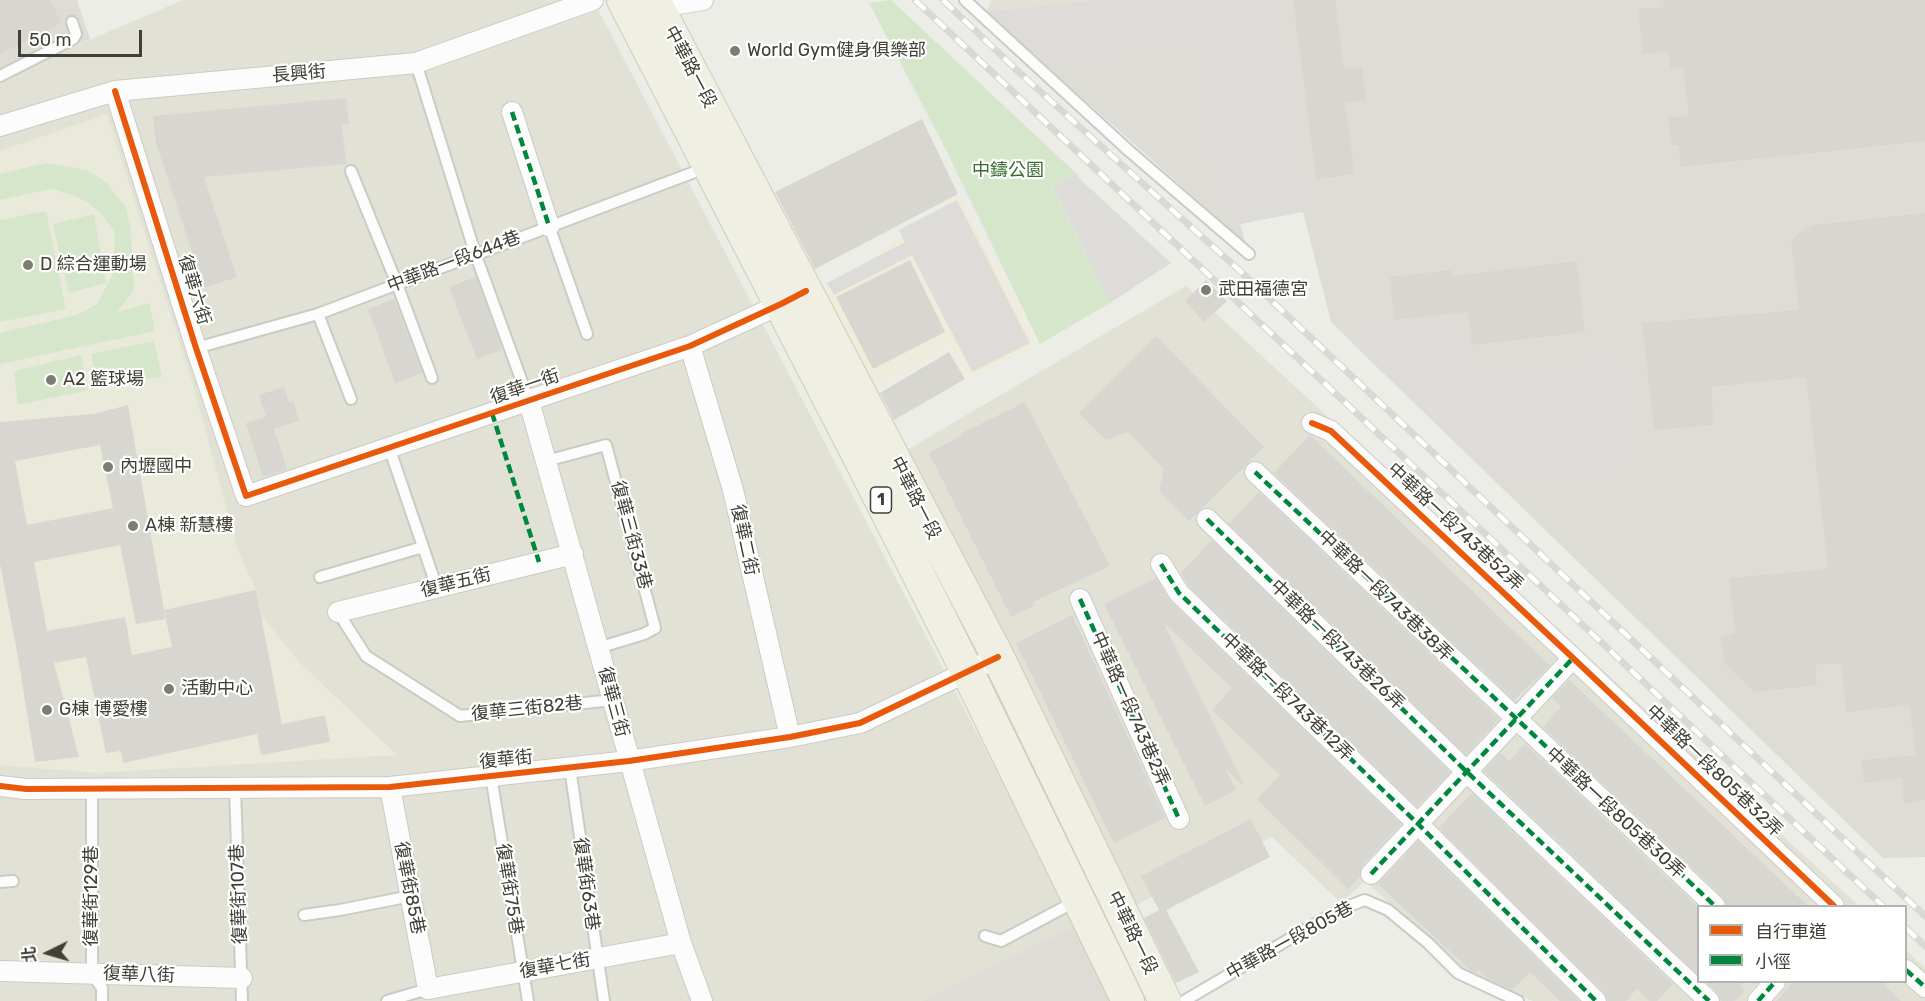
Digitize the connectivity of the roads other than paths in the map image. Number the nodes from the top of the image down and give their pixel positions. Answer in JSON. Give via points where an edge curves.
{"nodes":[{"id":1,"x":593,"y":0,"type":"edge"},
{"id":2,"x":704,"y":0,"type":"edge"},
{"id":3,"x":964,"y":0,"type":"edge"},
{"id":4,"x":634,"y":2,"type":"edge"},
{"id":5,"x":72,"y":22,"type":"dead end"},
{"id":6,"x":416,"y":63,"type":"junction"},
{"id":7,"x":0,"y":76,"type":"edge"},
{"id":8,"x":116,"y":92,"type":"junction"},
{"id":9,"x":512,"y":112,"type":"dead end"},
{"id":10,"x":0,"y":126,"type":"edge"},
{"id":11,"x":709,"y":167,"type":"junction"},
{"id":12,"x":351,"y":171,"type":"dead end"},
{"id":13,"x":549,"y":226,"type":"junction"},
{"id":14,"x":475,"y":253,"type":"junction"},
{"id":15,"x":1249,"y":254,"type":"dead end"},
{"id":16,"x":397,"y":284,"type":"junction"},
{"id":17,"x":794,"y":298,"type":"junction"},
{"id":18,"x":318,"y":314,"type":"junction"},
{"id":19,"x":587,"y":334,"type":"dead end"},
{"id":20,"x":690,"y":346,"type":"junction"},
{"id":21,"x":196,"y":348,"type":"junction"},
{"id":22,"x":432,"y":378,"type":"dead end"},
{"id":23,"x":351,"y":399,"type":"dead end"},
{"id":24,"x":529,"y":402,"type":"junction"},
{"id":25,"x":1312,"y":423,"type":"dead end"},
{"id":26,"x":389,"y":447,"type":"junction"},
{"id":27,"x":546,"y":461,"type":"junction"},
{"id":28,"x":1256,"y":472,"type":"dead end"},
{"id":29,"x":246,"y":496,"type":"joint"},
{"id":30,"x":1207,"y":519,"type":"dead end"},
{"id":31,"x":423,"y":547,"type":"junction"},
{"id":32,"x":573,"y":554,"type":"junction"},
{"id":33,"x":1161,"y":564,"type":"dead end"},
{"id":34,"x":320,"y":577,"type":"dead end"},
{"id":35,"x":437,"y":588,"type":"junction"},
{"id":36,"x":1080,"y":599,"type":"dead end"},
{"id":37,"x":338,"y":612,"type":"joint"},
{"id":38,"x":598,"y":648,"type":"junction"},
{"id":39,"x":998,"y":657,"type":"junction"},
{"id":40,"x":1573,"y":658,"type":"junction"},
{"id":41,"x":967,"y":671,"type":"junction"},
{"id":42,"x":613,"y":700,"type":"junction"},
{"id":43,"x":1515,"y":719,"type":"junction"},
{"id":44,"x":790,"y":737,"type":"junction"},
{"id":45,"x":629,"y":761,"type":"junction"},
{"id":46,"x":570,"y":768,"type":"junction"},
{"id":47,"x":1466,"y":771,"type":"junction"},
{"id":48,"x":491,"y":776,"type":"junction"},
{"id":49,"x":0,"y":786,"type":"edge"},
{"id":50,"x":235,"y":787,"type":"junction"},
{"id":51,"x":390,"y":787,"type":"junction"},
{"id":52,"x":92,"y":788,"type":"junction"},
{"id":53,"x":1179,"y":819,"type":"dead end"},
{"id":54,"x":1419,"y":825,"type":"junction"},
{"id":55,"x":1371,"y":874,"type":"dead end"},
{"id":56,"x":13,"y":881,"type":"dead end"},
{"id":57,"x":0,"y":882,"type":"edge"},
{"id":58,"x":411,"y":896,"type":"junction"},
{"id":59,"x":1079,"y":900,"type":"junction"},
{"id":60,"x":1714,"y":905,"type":"edge"},
{"id":61,"x":1833,"y":905,"type":"edge"},
{"id":62,"x":304,"y":915,"type":"dead end"},
{"id":63,"x":985,"y":936,"type":"dead end"},
{"id":64,"x":681,"y":943,"type":"junction"},
{"id":65,"x":596,"y":958,"type":"junction"},
{"id":66,"x":0,"y":971,"type":"edge"},
{"id":67,"x":523,"y":972,"type":"junction"},
{"id":68,"x":1907,"y":972,"type":"edge"},
{"id":69,"x":92,"y":974,"type":"junction"},
{"id":70,"x":242,"y":978,"type":"junction"},
{"id":71,"x":1773,"y":983,"type":"edge"},
{"id":72,"x":1925,"y":987,"type":"edge"},
{"id":73,"x":428,"y":989,"type":"junction"},
{"id":74,"x":102,"y":1001,"type":"edge"},
{"id":75,"x":242,"y":1001,"type":"edge"},
{"id":76,"x":387,"y":1001,"type":"edge"},
{"id":77,"x":528,"y":1001,"type":"edge"},
{"id":78,"x":604,"y":1001,"type":"edge"},
{"id":79,"x":702,"y":1001,"type":"edge"},
{"id":80,"x":1128,"y":1001,"type":"edge"},
{"id":81,"x":1165,"y":1001,"type":"edge"},
{"id":82,"x":1184,"y":1001,"type":"edge"},
{"id":83,"x":1518,"y":1001,"type":"edge"},
{"id":84,"x":1596,"y":1001,"type":"edge"},
{"id":85,"x":1709,"y":1001,"type":"edge"},
{"id":86,"x":1758,"y":1001,"type":"edge"}],
"edges":[{"from":1,"to":6,"type":"street","name":"長興街"},
{"from":2,"to":4,"type":"street"},
{"from":3,"to":15,"type":"lane"},
{"from":4,"to":11,"type":"main road","name":"中華路一段","number":"1"},
{"from":4,"to":17,"type":"main road","name":"中華路一段","number":"1"},
{"from":5,"to":7,"type":"lane","via":[[76,34],[73,39]]},
{"from":6,"to":8,"type":"street","name":"長興街"},
{"from":6,"to":14,"type":"lane"},
{"from":8,"to":10,"type":"street","name":"長興街"},
{"from":8,"to":21,"type":"street","name":"復華六街"},
{"from":9,"to":13,"type":"street"},
{"from":11,"to":13,"type":"lane","name":"中華路一段644巷"},
{"from":11,"to":17,"type":"main road","name":"中華路一段","number":"1"},
{"from":12,"to":16,"type":"lane"},
{"from":13,"to":14,"type":"lane","name":"中華路一段644巷"},
{"from":13,"to":19,"type":"lane"},
{"from":14,"to":16,"type":"lane","name":"中華路一段644巷"},
{"from":14,"to":24,"type":"lane"},
{"from":16,"to":18,"type":"lane","name":"中華路一段644巷"},
{"from":16,"to":22,"type":"lane"},
{"from":17,"to":20,"type":"street","name":"復華一街"},
{"from":17,"to":39,"type":"main road","name":"中華路一段","number":"1"},
{"from":17,"to":41,"type":"main road","name":"中華路一段","number":"1"},
{"from":18,"to":21,"type":"lane","name":"中華路一段644巷"},
{"from":18,"to":23,"type":"lane"},
{"from":20,"to":24,"type":"street","name":"復華一街"},
{"from":20,"to":44,"type":"street","name":"復華二街","via":[[733,490]]},
{"from":21,"to":29,"type":"street","name":"復華六街"},
{"from":24,"to":26,"type":"street","name":"復華一街"},
{"from":24,"to":27,"type":"street","name":"復華三街"},
{"from":25,"to":40,"type":"street","name":"中華路一段743巷52弄","via":[[1331,431]]},
{"from":26,"to":29,"type":"street","name":"復華一街"},
{"from":26,"to":31,"type":"lane"},
{"from":27,"to":32,"type":"street","name":"復華三街"},
{"from":27,"to":38,"type":"lane","name":"復華三街33巷","via":[[606,445],[655,628]]},
{"from":28,"to":43,"type":"street","name":"中華路一段743巷38弄"},
{"from":30,"to":47,"type":"street","name":"中華路一段743巷26弄"},
{"from":31,"to":34,"type":"lane"},
{"from":31,"to":35,"type":"lane"},
{"from":32,"to":35,"type":"street","name":"復華五街"},
{"from":32,"to":38,"type":"street","name":"復華三街"},
{"from":33,"to":54,"type":"street","name":"中華路一段743巷12弄","via":[[1179,593]]},
{"from":35,"to":37,"type":"street","name":"復華五街"},
{"from":36,"to":53,"type":"street","name":"中華路一段743巷2弄"},
{"from":37,"to":42,"type":"lane","name":"復華三街82巷","via":[[366,656],[460,716]]},
{"from":38,"to":42,"type":"street","name":"復華三街"},
{"from":39,"to":41,"type":"street","name":"復華街"},
{"from":39,"to":81,"type":"main road","name":"中華路一段","number":"1"},
{"from":40,"to":43,"type":"street"},
{"from":40,"to":61,"type":"street","name":"中華路一段805巷32弄"},
{"from":41,"to":44,"type":"street","name":"復華街","via":[[860,723]]},
{"from":41,"to":59,"type":"main road","name":"中華路一段","number":"1"},
{"from":42,"to":45,"type":"street","name":"復華三街"},
{"from":43,"to":47,"type":"street"},
{"from":43,"to":60,"type":"street","name":"中華路一段805巷30弄"},
{"from":44,"to":45,"type":"street","name":"復華街"},
{"from":45,"to":46,"type":"street","name":"復華街"},
{"from":45,"to":64,"type":"street","name":"復華三街"},
{"from":46,"to":48,"type":"street","name":"復華街"},
{"from":46,"to":65,"type":"lane","name":"復華街63巷"},
{"from":47,"to":54,"type":"street"},
{"from":47,"to":85,"type":"street","name":"中華路一段743巷26弄"},
{"from":48,"to":51,"type":"street","name":"復華街"},
{"from":48,"to":67,"type":"lane","name":"復華街75巷"},
{"from":49,"to":52,"type":"street","name":"復華街"},
{"from":50,"to":51,"type":"street","name":"復華街"},
{"from":50,"to":52,"type":"street","name":"復華街"},
{"from":50,"to":70,"type":"lane","name":"復華街107巷"},
{"from":51,"to":58,"type":"street","name":"復華街85巷"},
{"from":52,"to":69,"type":"lane","name":"復華街129巷"},
{"from":54,"to":55,"type":"street"},
{"from":54,"to":84,"type":"street","name":"中華路一段743巷12弄"},
{"from":56,"to":57,"type":"lane"},
{"from":58,"to":62,"type":"lane"},
{"from":58,"to":73,"type":"street","name":"復華街85巷"},
{"from":59,"to":63,"type":"lane","via":[[1001,941]]},
{"from":59,"to":80,"type":"main road","name":"中華路一段","number":"1"},
{"from":64,"to":65,"type":"street","name":"復華七街"},
{"from":64,"to":79,"type":"street","name":"復華三街"},
{"from":65,"to":67,"type":"street","name":"復華七街"},
{"from":65,"to":78,"type":"lane","name":"復華街63巷"},
{"from":66,"to":69,"type":"street","name":"復華八街"},
{"from":67,"to":73,"type":"street","name":"復華七街"},
{"from":67,"to":77,"type":"lane","name":"復華街75巷"},
{"from":68,"to":72,"type":"street"},
{"from":69,"to":70,"type":"street","name":"復華八街"},
{"from":69,"to":74,"type":"lane","name":"復華街129巷","via":[[102,988]]},
{"from":70,"to":75,"type":"lane","name":"復華街107巷"},
{"from":71,"to":86,"type":"street"},
{"from":73,"to":76,"type":"lane"},
{"from":82,"to":83,"type":"lane","name":"中華路一段805巷","via":[[1308,928],[1365,900],[1388,909],[1458,973]]}]}
